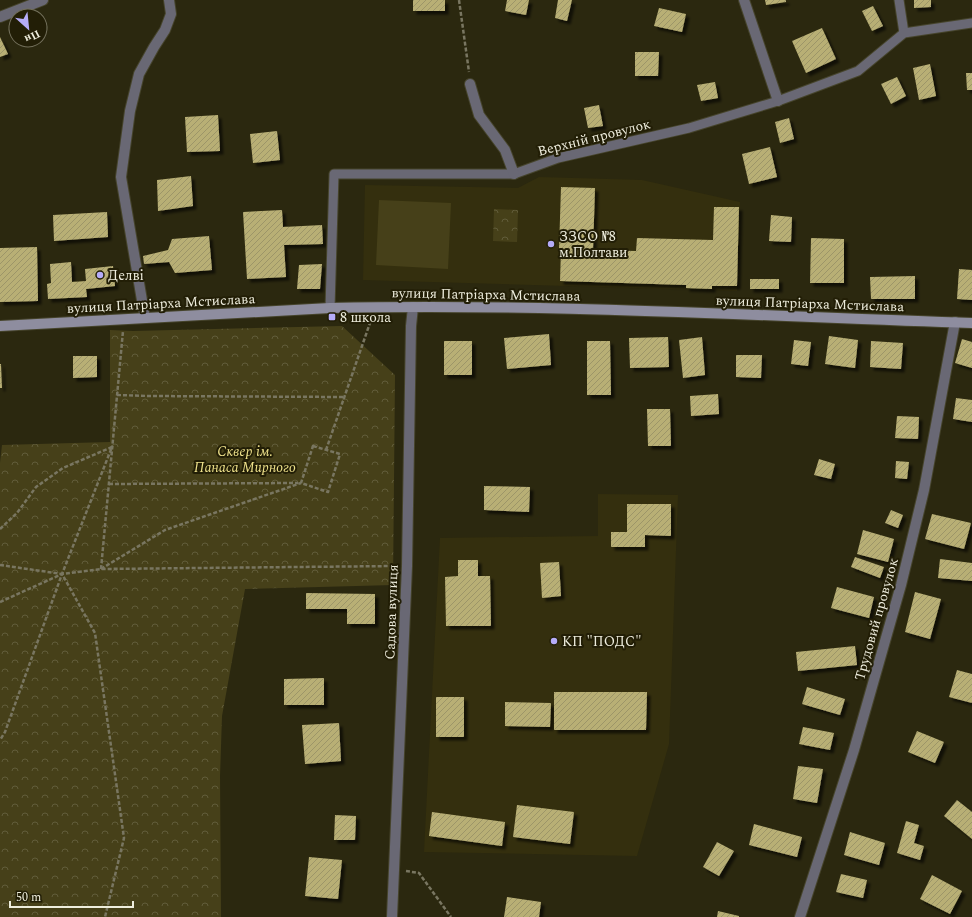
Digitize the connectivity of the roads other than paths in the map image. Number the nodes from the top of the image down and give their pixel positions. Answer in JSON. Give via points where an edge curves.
{"nodes":[{"id":1,"x":43,"y":0,"type":"edge"},
{"id":2,"x":169,"y":0,"type":"edge"},
{"id":3,"x":744,"y":0,"type":"edge"},
{"id":4,"x":899,"y":0,"type":"edge"},
{"id":5,"x":0,"y":17,"type":"edge"},
{"id":6,"x":972,"y":23,"type":"edge"},
{"id":7,"x":904,"y":33,"type":"junction"},
{"id":8,"x":470,"y":84,"type":"road end"},
{"id":9,"x":778,"y":101,"type":"junction"},
{"id":10,"x":514,"y":174,"type":"junction"},
{"id":11,"x":413,"y":307,"type":"junction"},
{"id":12,"x":330,"y":308,"type":"junction"},
{"id":13,"x":145,"y":318,"type":"junction"},
{"id":14,"x":954,"y":322,"type":"junction"},
{"id":15,"x":972,"y":323,"type":"edge"},
{"id":16,"x":0,"y":326,"type":"edge"},
{"id":17,"x":392,"y":917,"type":"edge"},
{"id":18,"x":800,"y":917,"type":"edge"}],
"edges":[{"from":1,"to":5,"type":"street"},
{"from":2,"to":13,"type":"street","via":[[171,14],[165,30],[139,74],[130,111],[122,177]]},
{"from":3,"to":9,"type":"street"},
{"from":4,"to":7,"type":"lane"},
{"from":6,"to":7,"type":"lane"},
{"from":7,"to":9,"type":"lane","name":"Верхній провулок","via":[[858,72]]},
{"from":8,"to":10,"type":"street","via":[[479,115],[505,150]]},
{"from":9,"to":10,"type":"lane","name":"Верхній провулок","via":[[689,128],[558,158]]},
{"from":10,"to":12,"type":"lane","name":"Верхній провулок","via":[[334,174]]},
{"from":11,"to":12,"type":"main road","name":"вулиця Патріарха Мстислава"},
{"from":11,"to":14,"type":"main road","name":"вулиця Патріарха Мстислава","via":[[533,308]]},
{"from":11,"to":17,"type":"street","name":"Садова вулиця","via":[[407,566]]},
{"from":12,"to":13,"type":"main road","name":"вулиця Патріарха Мстислава"},
{"from":13,"to":16,"type":"main road","name":"вулиця Патріарха Мстислава"},
{"from":14,"to":15,"type":"main road","name":"вулиця Патріарха Мстислава"},
{"from":14,"to":18,"type":"street","name":"Трудовий провулок","via":[[924,490],[901,585],[854,750]]}]}
